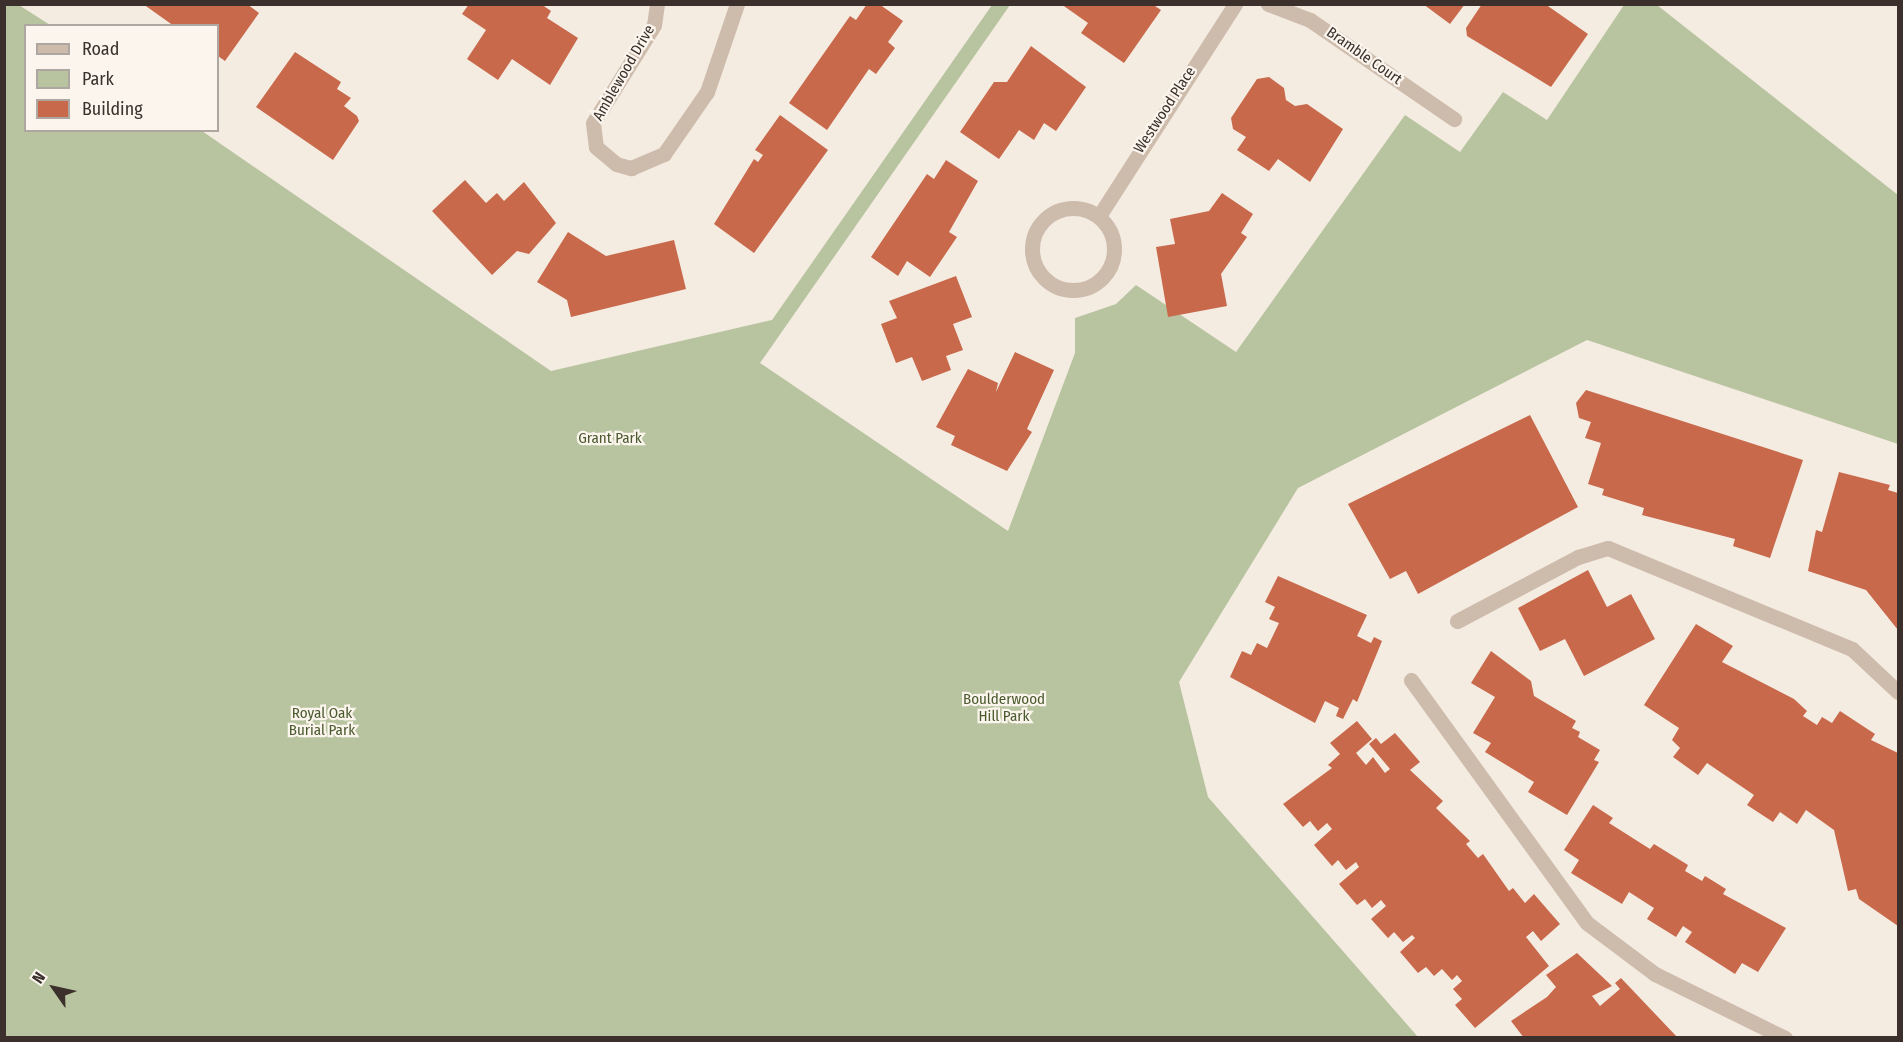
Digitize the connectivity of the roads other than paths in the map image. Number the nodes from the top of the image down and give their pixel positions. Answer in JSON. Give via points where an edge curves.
{"nodes":[{"id":1,"x":657,"y":4,"type":"edge"},
{"id":2,"x":737,"y":4,"type":"edge"},
{"id":3,"x":1234,"y":4,"type":"edge"},
{"id":4,"x":1268,"y":4,"type":"edge"},
{"id":5,"x":1454,"y":119,"type":"dead end"},
{"id":6,"x":1099,"y":216,"type":"junction"},
{"id":7,"x":1457,"y":621,"type":"dead end"},
{"id":8,"x":1411,"y":680,"type":"dead end"},
{"id":9,"x":1899,"y":692,"type":"edge"},
{"id":10,"x":1785,"y":1038,"type":"edge"}],
"edges":[{"from":1,"to":2,"type":"street","name":"Amblewood Drive","via":[[654,25],[593,123],[596,147],[616,164],[631,168],[664,154],[707,92]]},
{"from":3,"to":6,"type":"street","name":"Westwood Place"},
{"from":4,"to":5,"type":"street","name":"Bramble Court","via":[[1310,20]]},
{"from":6,"to":6,"type":"street","via":[[1086,209],[1058,210],[1037,229],[1033,256],[1048,280],[1074,290],[1106,273],[1113,237]]},
{"from":7,"to":9,"type":"street","via":[[1578,557],[1608,549],[1851,649]]},
{"from":8,"to":10,"type":"street","via":[[1587,922],[1655,974]]}]}
